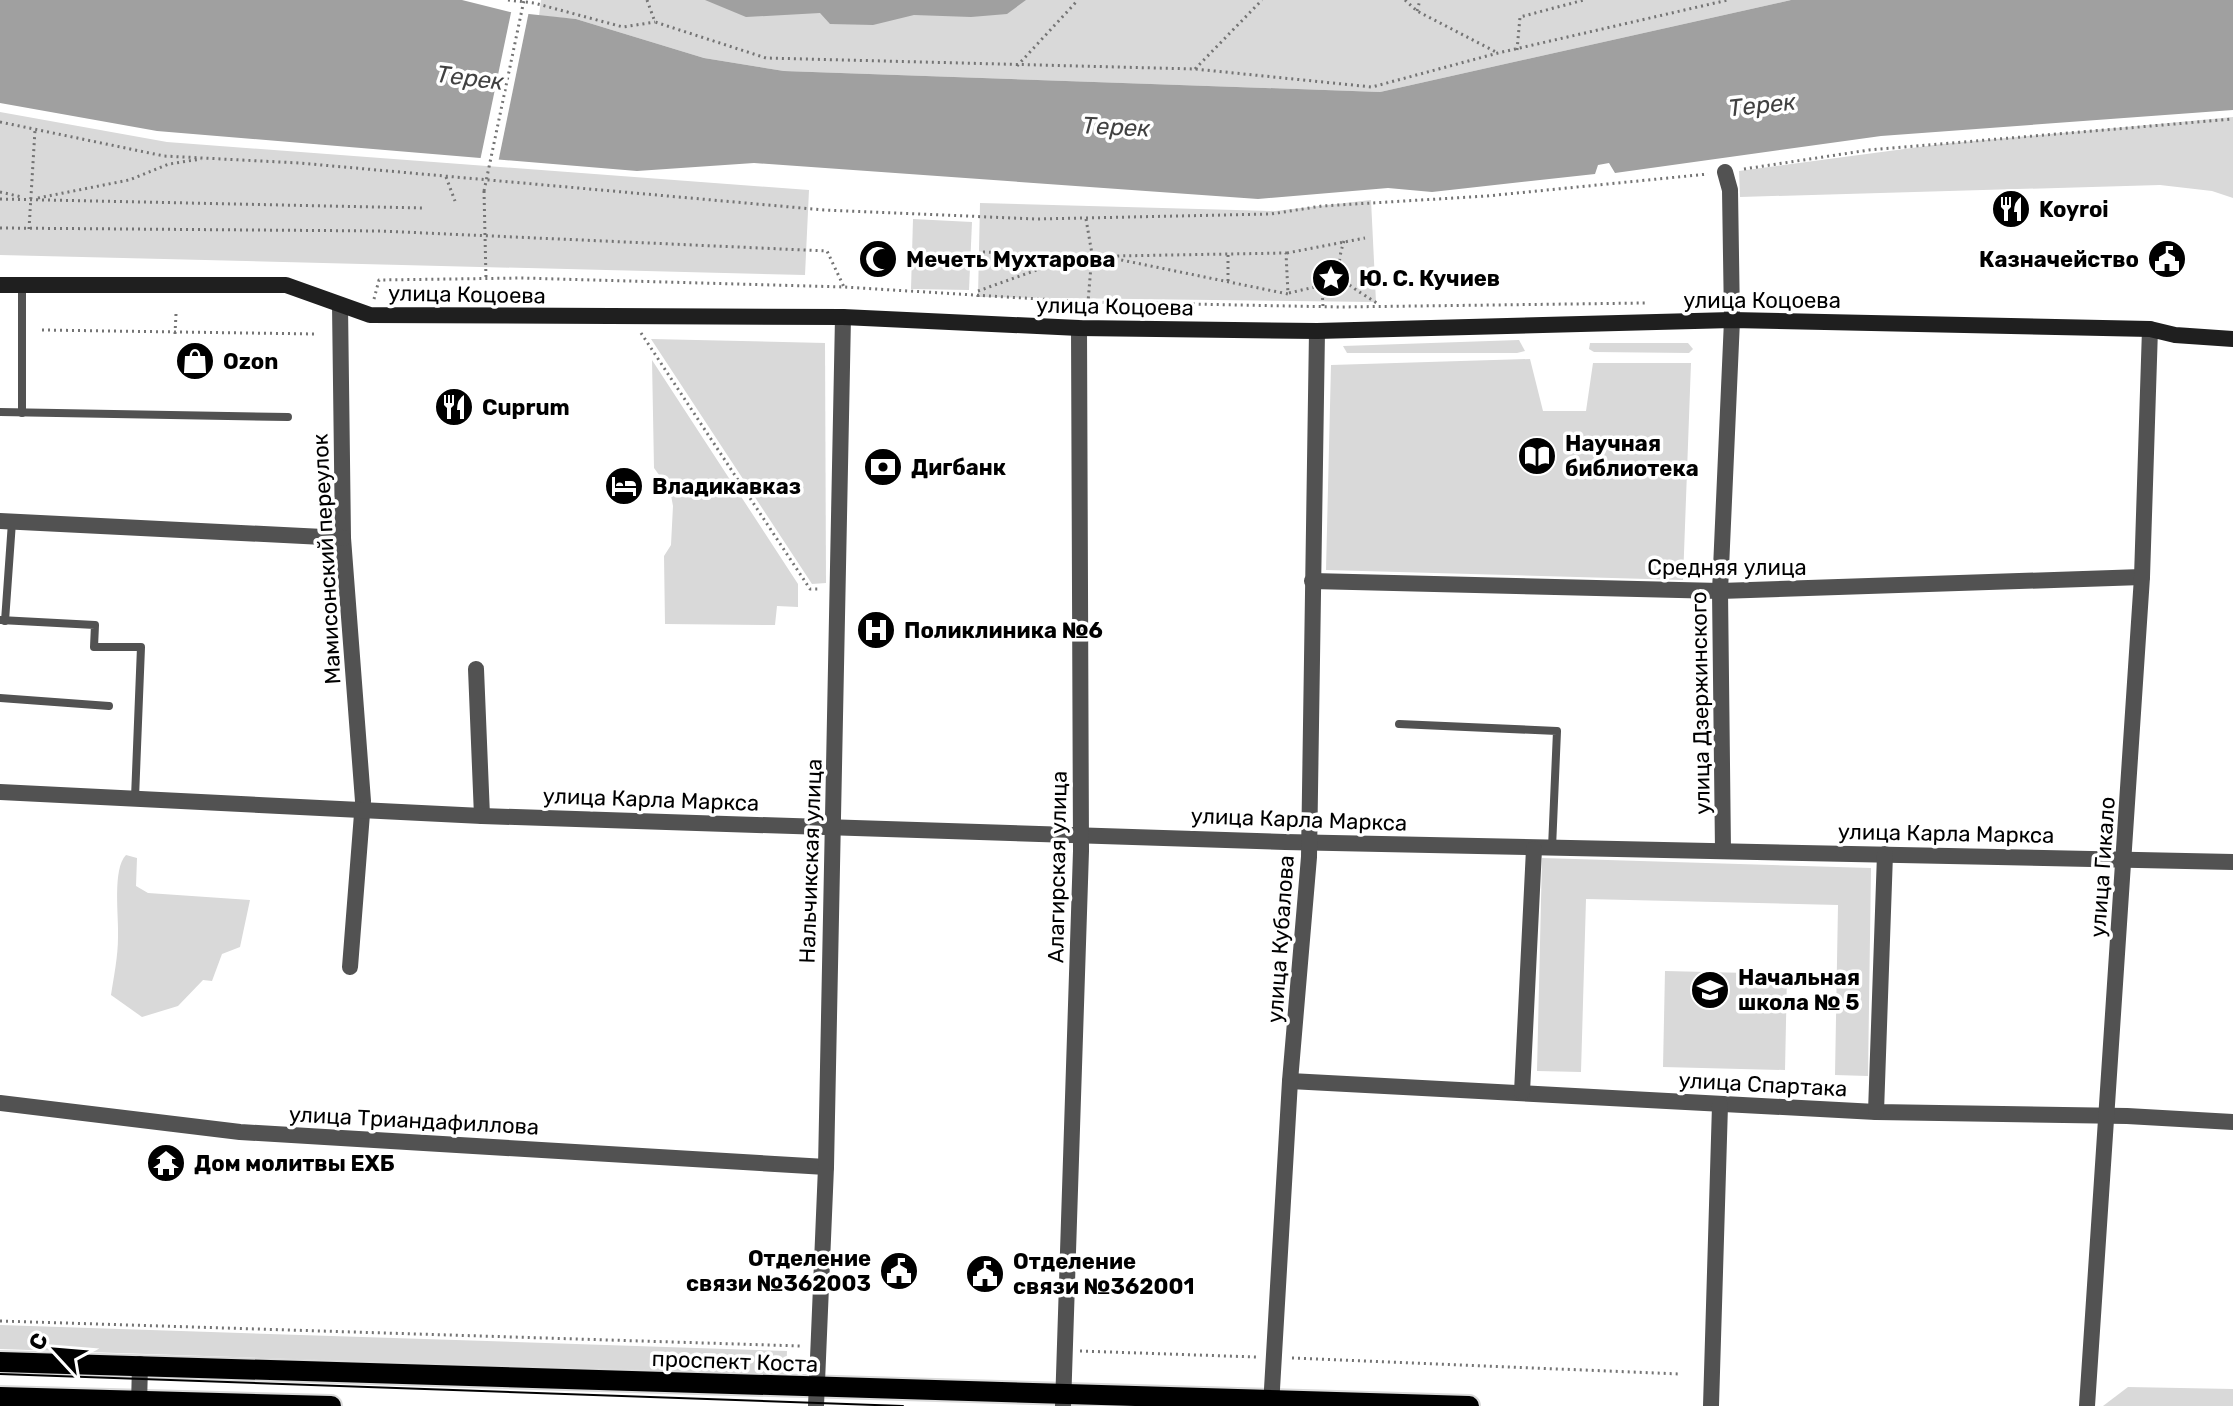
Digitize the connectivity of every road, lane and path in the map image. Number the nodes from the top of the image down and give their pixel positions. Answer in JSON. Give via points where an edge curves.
{"nodes":[{"id":1,"x":508,"y":0,"type":"edge"},
{"id":2,"x":524,"y":0,"type":"edge"},
{"id":3,"x":647,"y":0,"type":"edge"},
{"id":4,"x":1078,"y":0,"type":"edge"},
{"id":5,"x":1262,"y":0,"type":"edge"},
{"id":6,"x":1405,"y":0,"type":"edge"},
{"id":7,"x":1420,"y":0,"type":"edge"},
{"id":8,"x":1584,"y":0,"type":"edge"},
{"id":9,"x":1728,"y":0,"type":"edge"},
{"id":10,"x":1417,"y":11,"type":"junction"},
{"id":11,"x":655,"y":22,"type":"junction"},
{"id":12,"x":1517,"y":50,"type":"junction"},
{"id":13,"x":1498,"y":53,"type":"junction"},
{"id":14,"x":1017,"y":66,"type":"junction"},
{"id":15,"x":1195,"y":69,"type":"junction"},
{"id":16,"x":2233,"y":119,"type":"edge"},
{"id":17,"x":0,"y":122,"type":"edge"},
{"id":18,"x":35,"y":130,"type":"junction"},
{"id":19,"x":209,"y":158,"type":"junction"},
{"id":20,"x":1725,"y":172,"type":"junction"},
{"id":21,"x":446,"y":177,"type":"junction"},
{"id":22,"x":0,"y":192,"type":"edge"},
{"id":23,"x":0,"y":199,"type":"edge"},
{"id":24,"x":31,"y":199,"type":"junction"},
{"id":25,"x":455,"y":201,"type":"dead end"},
{"id":26,"x":423,"y":208,"type":"dead end"},
{"id":27,"x":1086,"y":219,"type":"junction"},
{"id":28,"x":0,"y":228,"type":"edge"},
{"id":29,"x":29,"y":229,"type":"junction"},
{"id":30,"x":487,"y":236,"type":"junction"},
{"id":31,"x":1365,"y":238,"type":"dead end"},
{"id":32,"x":1344,"y":241,"type":"junction"},
{"id":33,"x":983,"y":252,"type":"dead end"},
{"id":34,"x":1286,"y":253,"type":"junction"},
{"id":35,"x":1092,"y":254,"type":"junction"},
{"id":36,"x":1228,"y":254,"type":"junction"},
{"id":37,"x":1114,"y":256,"type":"junction"},
{"id":38,"x":1073,"y":257,"type":"junction"},
{"id":39,"x":1337,"y":266,"type":"junction"},
{"id":40,"x":486,"y":279,"type":"junction"},
{"id":41,"x":1342,"y":279,"type":"junction"},
{"id":42,"x":1228,"y":281,"type":"junction"},
{"id":43,"x":0,"y":285,"type":"edge"},
{"id":44,"x":22,"y":285,"type":"junction"},
{"id":45,"x":1323,"y":285,"type":"junction"},
{"id":46,"x":844,"y":287,"type":"junction"},
{"id":47,"x":1288,"y":294,"type":"junction"},
{"id":48,"x":978,"y":297,"type":"junction"},
{"id":49,"x":1088,"y":302,"type":"junction"},
{"id":50,"x":1652,"y":303,"type":"dead end"},
{"id":51,"x":340,"y":305,"type":"junction"},
{"id":52,"x":1323,"y":306,"type":"junction"},
{"id":53,"x":1380,"y":306,"type":"junction"},
{"id":54,"x":1340,"y":307,"type":"junction"},
{"id":55,"x":176,"y":314,"type":"dead end"},
{"id":56,"x":1341,"y":314,"type":"dead end"},
{"id":57,"x":370,"y":315,"type":"junction"},
{"id":58,"x":629,"y":317,"type":"junction"},
{"id":59,"x":843,"y":317,"type":"junction"},
{"id":60,"x":1732,"y":320,"type":"junction"},
{"id":61,"x":1079,"y":328,"type":"junction"},
{"id":62,"x":2150,"y":329,"type":"junction"},
{"id":63,"x":42,"y":330,"type":"dead end"},
{"id":64,"x":1317,"y":331,"type":"junction"},
{"id":65,"x":175,"y":334,"type":"junction"},
{"id":66,"x":316,"y":334,"type":"dead end"},
{"id":67,"x":2233,"y":339,"type":"edge"},
{"id":68,"x":0,"y":412,"type":"edge"},
{"id":69,"x":22,"y":413,"type":"junction"},
{"id":70,"x":288,"y":417,"type":"dead end"},
{"id":71,"x":6,"y":522,"type":"edge"},
{"id":72,"x":343,"y":538,"type":"junction"},
{"id":73,"x":2142,"y":577,"type":"junction"},
{"id":74,"x":1312,"y":581,"type":"junction"},
{"id":75,"x":839,"y":589,"type":"junction"},
{"id":76,"x":1720,"y":591,"type":"junction"},
{"id":77,"x":3,"y":620,"type":"edge"},
{"id":78,"x":476,"y":669,"type":"dead end"},
{"id":79,"x":0,"y":698,"type":"edge"},
{"id":80,"x":109,"y":706,"type":"dead end"},
{"id":81,"x":1399,"y":724,"type":"dead end"},
{"id":82,"x":0,"y":792,"type":"edge"},
{"id":83,"x":135,"y":798,"type":"junction"},
{"id":84,"x":363,"y":810,"type":"junction"},
{"id":85,"x":482,"y":816,"type":"junction"},
{"id":86,"x":832,"y":827,"type":"junction"},
{"id":87,"x":1081,"y":834,"type":"junction"},
{"id":88,"x":1309,"y":842,"type":"junction"},
{"id":89,"x":1552,"y":848,"type":"junction"},
{"id":90,"x":1534,"y":849,"type":"junction"},
{"id":91,"x":1723,"y":851,"type":"junction"},
{"id":92,"x":1885,"y":854,"type":"junction"},
{"id":93,"x":2124,"y":858,"type":"junction"},
{"id":94,"x":2233,"y":862,"type":"edge"},
{"id":95,"x":350,"y":967,"type":"dead end"},
{"id":96,"x":1290,"y":1081,"type":"junction"},
{"id":97,"x":1522,"y":1092,"type":"junction"},
{"id":98,"x":0,"y":1103,"type":"edge"},
{"id":99,"x":1720,"y":1105,"type":"junction"},
{"id":100,"x":1876,"y":1112,"type":"junction"},
{"id":101,"x":2109,"y":1116,"type":"junction"},
{"id":102,"x":2233,"y":1122,"type":"edge"},
{"id":103,"x":826,"y":1167,"type":"junction"},
{"id":104,"x":0,"y":1321,"type":"edge"},
{"id":105,"x":803,"y":1346,"type":"dead end"},
{"id":106,"x":1076,"y":1351,"type":"dead end"},
{"id":107,"x":1274,"y":1357,"type":"junction"},
{"id":108,"x":0,"y":1362,"type":"edge"},
{"id":109,"x":140,"y":1364,"type":"junction"},
{"id":110,"x":1680,"y":1374,"type":"dead end"},
{"id":111,"x":0,"y":1397,"type":"edge"},
{"id":112,"x":816,"y":1397,"type":"edge"},
{"id":113,"x":1064,"y":1400,"type":"edge"},
{"id":114,"x":1271,"y":1402,"type":"edge"},
{"id":115,"x":139,"y":1403,"type":"edge"},
{"id":116,"x":331,"y":1406,"type":"edge"},
{"id":117,"x":1469,"y":1406,"type":"edge"},
{"id":118,"x":1711,"y":1406,"type":"edge"},
{"id":119,"x":2087,"y":1406,"type":"edge"}],
"edges":[{"from":1,"to":11,"type":"path","via":[[623,27]]},
{"from":2,"to":30,"type":"path","bridge":true,"via":[[484,191]]},
{"from":3,"to":11,"type":"path"},
{"from":4,"to":14,"type":"path"},
{"from":5,"to":15,"type":"path"},
{"from":6,"to":10,"type":"path"},
{"from":7,"to":10,"type":"path"},
{"from":8,"to":12,"type":"path","via":[[1520,17]]},
{"from":9,"to":12,"type":"path"},
{"from":10,"to":13,"type":"path"},
{"from":11,"to":14,"type":"path","via":[[766,58]]},
{"from":12,"to":13,"type":"path"},
{"from":13,"to":15,"type":"path","via":[[1372,87]]},
{"from":14,"to":15,"type":"path"},
{"from":16,"to":20,"type":"path","via":[[1869,150]]},
{"from":17,"to":18,"type":"path"},
{"from":18,"to":19,"type":"path","via":[[164,156]]},
{"from":18,"to":24,"type":"path"},
{"from":19,"to":21,"type":"path"},
{"from":19,"to":24,"type":"path"},
{"from":20,"to":27,"type":"path","via":[[1271,214]]},
{"from":20,"to":60,"type":"street","name":"улица Дзержинского","via":[[1730,190]]},
{"from":21,"to":25,"type":"path"},
{"from":21,"to":27,"type":"path","via":[[824,210]]},
{"from":22,"to":24,"type":"path"},
{"from":23,"to":24,"type":"path"},
{"from":24,"to":26,"type":"path"},
{"from":24,"to":29,"type":"path"},
{"from":27,"to":35,"type":"path"},
{"from":28,"to":29,"type":"path"},
{"from":29,"to":30,"type":"path"},
{"from":30,"to":40,"type":"path"},
{"from":30,"to":46,"type":"path","via":[[827,251]]},
{"from":31,"to":32,"type":"path"},
{"from":32,"to":34,"type":"path"},
{"from":32,"to":39,"type":"path"},
{"from":33,"to":38,"type":"path"},
{"from":34,"to":36,"type":"path"},
{"from":34,"to":47,"type":"path"},
{"from":35,"to":37,"type":"path"},
{"from":35,"to":38,"type":"path"},
{"from":35,"to":49,"type":"path"},
{"from":36,"to":37,"type":"path"},
{"from":36,"to":42,"type":"path"},
{"from":37,"to":42,"type":"path"},
{"from":38,"to":48,"type":"path","via":[[978,291]]},
{"from":39,"to":41,"type":"path"},
{"from":39,"to":45,"type":"path","via":[[1321,272]]},
{"from":40,"to":46,"type":"path"},
{"from":40,"to":57,"type":"path","via":[[379,280]]},
{"from":41,"to":45,"type":"path"},
{"from":41,"to":53,"type":"path"},
{"from":42,"to":47,"type":"path"},
{"from":43,"to":44,"type":"street","name":"улица Коцоева"},
{"from":44,"to":51,"type":"street","name":"улица Коцоева","via":[[286,285]]},
{"from":44,"to":69,"type":"lane"},
{"from":45,"to":47,"type":"path"},
{"from":45,"to":52,"type":"path"},
{"from":46,"to":48,"type":"path"},
{"from":48,"to":49,"type":"path"},
{"from":49,"to":52,"type":"path"},
{"from":50,"to":53,"type":"path"},
{"from":51,"to":57,"type":"street","name":"улица Коцоева"},
{"from":51,"to":72,"type":"street","name":"Мамисонский переулок"},
{"from":52,"to":54,"type":"path"},
{"from":53,"to":54,"type":"path"},
{"from":54,"to":56,"type":"path"},
{"from":55,"to":65,"type":"path"},
{"from":57,"to":58,"type":"street","name":"улица Коцоева"},
{"from":58,"to":59,"type":"street","name":"улица Коцоева"},
{"from":58,"to":75,"type":"path","via":[[810,589]]},
{"from":59,"to":61,"type":"street","name":"улица Коцоева"},
{"from":59,"to":75,"type":"street","name":"Нальчикская улица"},
{"from":60,"to":62,"type":"street","name":"улица Коцоева"},
{"from":60,"to":64,"type":"street","name":"улица Коцоева"},
{"from":60,"to":76,"type":"street","name":"улица Дзержинского"},
{"from":61,"to":64,"type":"street","name":"улица Коцоева"},
{"from":61,"to":87,"type":"street","name":"Алагирская улица"},
{"from":62,"to":67,"type":"street","name":"улица Коцоева"},
{"from":62,"to":73,"type":"street","name":"улица Гикало"},
{"from":63,"to":65,"type":"path"},
{"from":64,"to":74,"type":"street","name":"улица Кубалова"},
{"from":65,"to":66,"type":"path"},
{"from":68,"to":69,"type":"lane"},
{"from":69,"to":70,"type":"lane"},
{"from":71,"to":72,"type":"street"},
{"from":71,"to":77,"type":"lane"},
{"from":72,"to":84,"type":"street","name":"Мамисонский переулок"},
{"from":73,"to":76,"type":"street","name":"Средняя улица"},
{"from":73,"to":93,"type":"street","name":"улица Гикало"},
{"from":74,"to":76,"type":"street","name":"Средняя улица"},
{"from":74,"to":88,"type":"street","name":"улица Кубалова"},
{"from":75,"to":86,"type":"street","name":"Нальчикская улица"},
{"from":76,"to":91,"type":"street","name":"улица Дзержинского"},
{"from":77,"to":83,"type":"lane","via":[[95,625],[94,647],[141,647]]},
{"from":78,"to":85,"type":"street"},
{"from":79,"to":80,"type":"lane"},
{"from":81,"to":89,"type":"lane","via":[[1557,731]]},
{"from":82,"to":83,"type":"street","name":"улица Карла Маркса"},
{"from":83,"to":84,"type":"street","name":"улица Карла Маркса"},
{"from":84,"to":85,"type":"street","name":"улица Карла Маркса"},
{"from":84,"to":95,"type":"street"},
{"from":85,"to":86,"type":"street","name":"улица Карла Маркса"},
{"from":86,"to":87,"type":"street","name":"улица Карла Маркса"},
{"from":86,"to":103,"type":"street","name":"Нальчикская улица"},
{"from":87,"to":88,"type":"street","name":"улица Карла Маркса"},
{"from":87,"to":113,"type":"street","name":"Алагирская улица"},
{"from":88,"to":90,"type":"street","name":"улица Карла Маркса"},
{"from":88,"to":96,"type":"street","name":"улица Кубалова"},
{"from":89,"to":90,"type":"street","name":"улица Карла Маркса"},
{"from":89,"to":91,"type":"street","name":"улица Карла Маркса"},
{"from":90,"to":97,"type":"street"},
{"from":91,"to":92,"type":"street","name":"улица Карла Маркса"},
{"from":92,"to":93,"type":"street","name":"улица Карла Маркса"},
{"from":92,"to":100,"type":"street"},
{"from":93,"to":94,"type":"street","name":"улица Карла Маркса"},
{"from":93,"to":101,"type":"street","name":"улица Гикало"},
{"from":96,"to":97,"type":"street","name":"улица Спартака"},
{"from":96,"to":107,"type":"street","name":"улица Кубалова"},
{"from":97,"to":99,"type":"street","name":"улица Спартака"},
{"from":98,"to":103,"type":"street","name":"улица Триандафиллова","via":[[240,1132]]},
{"from":99,"to":100,"type":"street","name":"улица Спартака"},
{"from":99,"to":118,"type":"street"},
{"from":100,"to":101,"type":"street","name":"улица Спартака"},
{"from":101,"to":102,"type":"street","name":"улица Спартака"},
{"from":101,"to":119,"type":"street","name":"улица Гикало"},
{"from":103,"to":112,"type":"street","name":"Нальчикская улица"},
{"from":104,"to":105,"type":"path"},
{"from":106,"to":107,"type":"path"},
{"from":107,"to":110,"type":"path"},
{"from":107,"to":114,"type":"street","name":"улица Кубалова"},
{"from":108,"to":109,"type":"main road","name":"проспект Коста"},
{"from":109,"to":112,"type":"main road","name":"проспект Коста"},
{"from":109,"to":115,"type":"street"},
{"from":111,"to":115,"type":"main road"},
{"from":112,"to":113,"type":"main road","name":"проспект Коста"},
{"from":113,"to":114,"type":"main road","name":"проспект Коста"},
{"from":114,"to":117,"type":"main road","name":"проспект Коста"},
{"from":115,"to":116,"type":"main road"}]}
